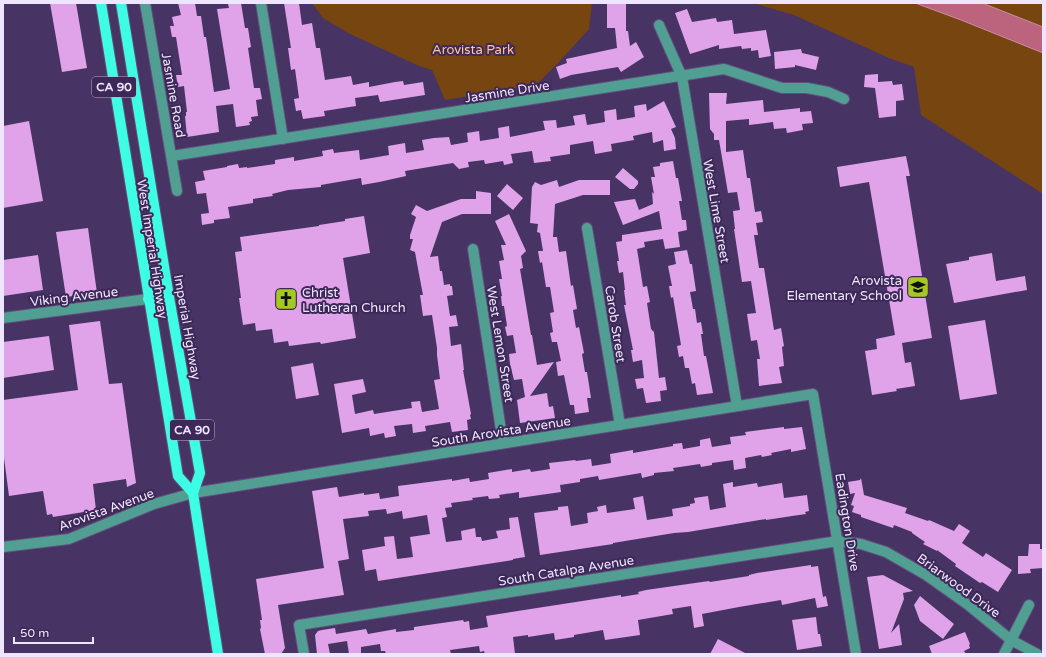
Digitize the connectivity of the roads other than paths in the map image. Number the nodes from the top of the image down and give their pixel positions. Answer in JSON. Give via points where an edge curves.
{"nodes":[{"id":1,"x":101,"y":3,"type":"edge"},
{"id":2,"x":121,"y":3,"type":"edge"},
{"id":3,"x":145,"y":3,"type":"edge"},
{"id":4,"x":261,"y":3,"type":"edge"},
{"id":5,"x":659,"y":24,"type":"dead end"},
{"id":6,"x":682,"y":77,"type":"junction"},
{"id":7,"x":844,"y":99,"type":"dead end"},
{"id":8,"x":283,"y":139,"type":"junction"},
{"id":9,"x":172,"y":156,"type":"junction"},
{"id":10,"x":177,"y":191,"type":"dead end"},
{"id":11,"x":587,"y":228,"type":"dead end"},
{"id":12,"x":472,"y":249,"type":"dead end"},
{"id":13,"x":169,"y":297,"type":"junction"},
{"id":14,"x":148,"y":299,"type":"junction"},
{"id":15,"x":3,"y":318,"type":"edge"},
{"id":16,"x":814,"y":394,"type":"joint"},
{"id":17,"x":737,"y":406,"type":"junction"},
{"id":18,"x":620,"y":425,"type":"junction"},
{"id":19,"x":504,"y":443,"type":"junction"},
{"id":20,"x":193,"y":493,"type":"junction"},
{"id":21,"x":838,"y":540,"type":"junction"},
{"id":22,"x":3,"y":547,"type":"edge"},
{"id":23,"x":1029,"y":605,"type":"dead end"},
{"id":24,"x":1011,"y":640,"type":"junction"},
{"id":25,"x":218,"y":654,"type":"edge"},
{"id":26,"x":304,"y":654,"type":"edge"},
{"id":27,"x":856,"y":654,"type":"edge"},
{"id":28,"x":1004,"y":654,"type":"edge"},
{"id":29,"x":1037,"y":654,"type":"edge"}],
"edges":[{"from":1,"to":14,"type":"main road","name":"West Imperial Highway","number":"CA 90"},
{"from":2,"to":13,"type":"main road","name":"Imperial Highway","number":"CA 90"},
{"from":3,"to":9,"type":"street","name":"Jasmine Road"},
{"from":4,"to":8,"type":"street"},
{"from":5,"to":6,"type":"street","name":"West Lime Street"},
{"from":6,"to":7,"type":"street","name":"Jasmine Drive","via":[[724,69],[782,88],[807,88],[828,92]]},
{"from":6,"to":8,"type":"street","name":"Jasmine Drive"},
{"from":6,"to":17,"type":"street","name":"West Lime Street"},
{"from":8,"to":9,"type":"street","name":"Jasmine Drive"},
{"from":9,"to":10,"type":"street","name":"Jasmine Road"},
{"from":11,"to":18,"type":"street","name":"Carob Street"},
{"from":12,"to":19,"type":"street","name":"West Lemon Street"},
{"from":13,"to":14,"type":"main road"},
{"from":13,"to":20,"type":"main road","name":"Imperial Highway","number":"CA 90","via":[[200,473]]},
{"from":14,"to":15,"type":"street","name":"Viking Avenue"},
{"from":14,"to":20,"type":"main road","name":"West Imperial Highway","number":"CA 90","via":[[178,476]]},
{"from":16,"to":17,"type":"street","name":"South Arovista Avenue"},
{"from":16,"to":21,"type":"street","name":"Eadington Drive"},
{"from":17,"to":18,"type":"street","name":"South Arovista Avenue"},
{"from":18,"to":19,"type":"street","name":"South Arovista Avenue"},
{"from":19,"to":20,"type":"street","name":"South Arovista Avenue"},
{"from":20,"to":22,"type":"street","name":"Arovista Avenue","via":[[154,504],[69,539]]},
{"from":20,"to":25,"type":"main road","name":"Imperial Highway","number":"CA 90"},
{"from":21,"to":24,"type":"street","name":"Briarwood Drive","via":[[886,552],[926,575]]},
{"from":21,"to":26,"type":"street","name":"South Catalpa Avenue","via":[[299,625]]},
{"from":21,"to":27,"type":"street","name":"Eadington Drive"},
{"from":23,"to":24,"type":"street"},
{"from":24,"to":28,"type":"street"},
{"from":24,"to":29,"type":"street","name":"Briarwood Drive"}]}
